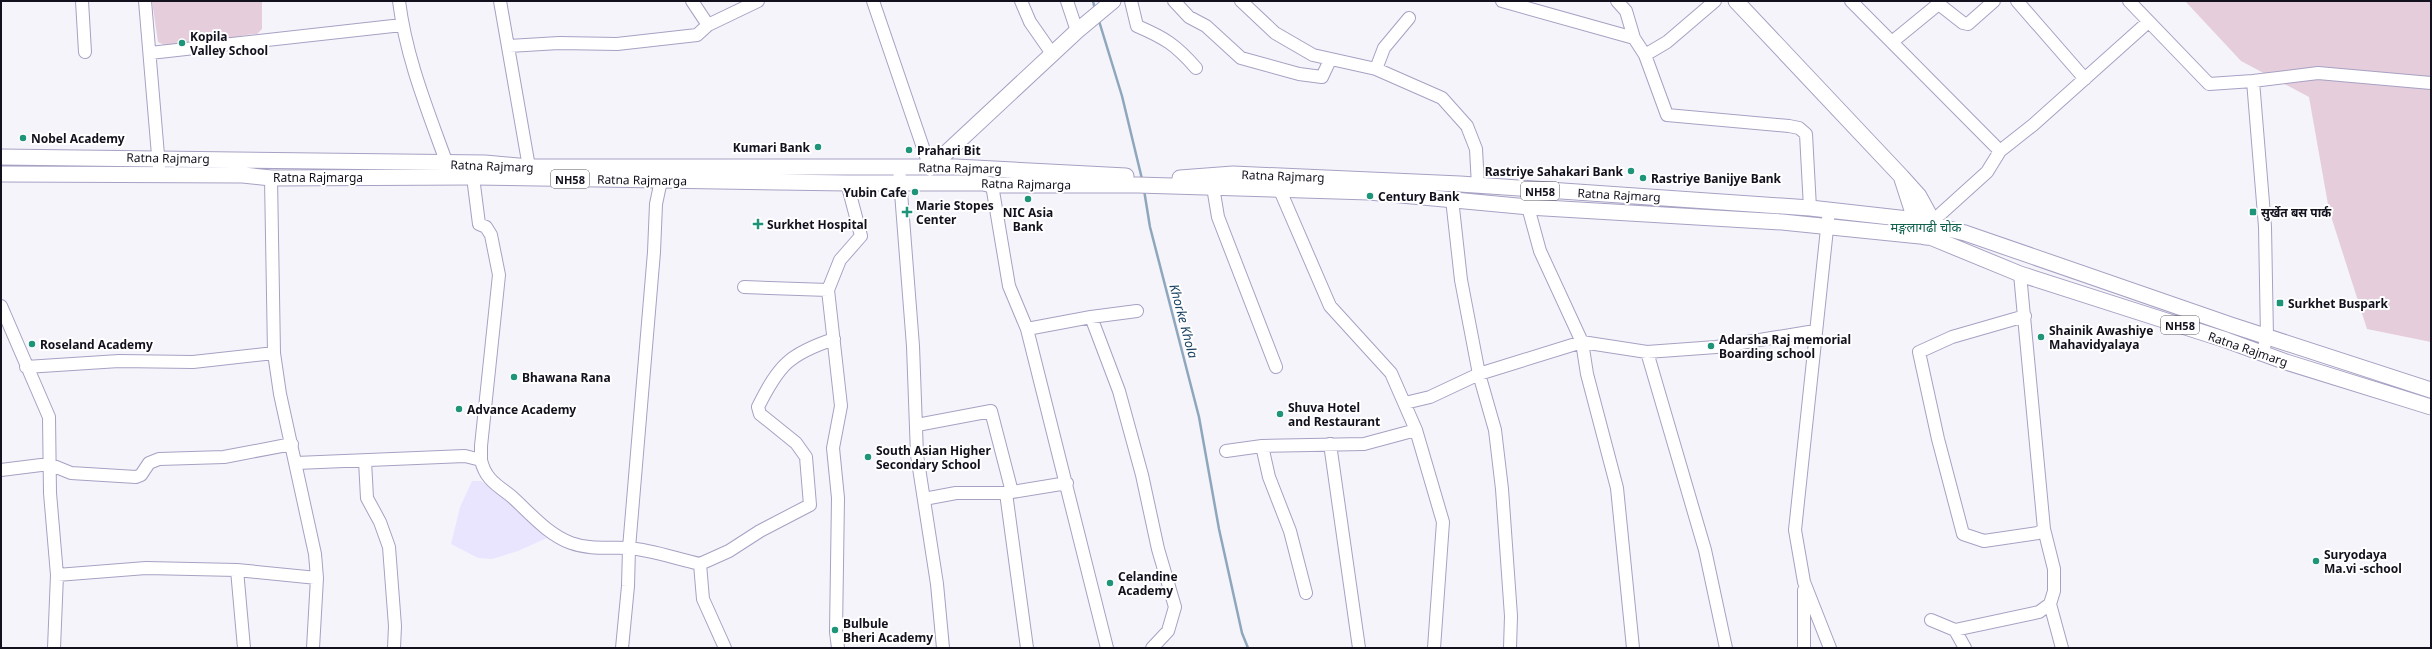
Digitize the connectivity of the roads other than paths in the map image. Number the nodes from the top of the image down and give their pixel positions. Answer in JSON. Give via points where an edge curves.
{"nodes":[{"id":1,"x":82,"y":1,"type":"edge"},
{"id":2,"x":145,"y":1,"type":"edge"},
{"id":3,"x":399,"y":1,"type":"edge"},
{"id":4,"x":500,"y":1,"type":"edge"},
{"id":5,"x":692,"y":1,"type":"edge"},
{"id":6,"x":758,"y":1,"type":"edge"},
{"id":7,"x":873,"y":1,"type":"edge"},
{"id":8,"x":1021,"y":1,"type":"edge"},
{"id":9,"x":1067,"y":1,"type":"edge"},
{"id":10,"x":1131,"y":1,"type":"edge"},
{"id":11,"x":1174,"y":1,"type":"edge"},
{"id":12,"x":1241,"y":1,"type":"edge"},
{"id":13,"x":1502,"y":1,"type":"edge"},
{"id":14,"x":1617,"y":1,"type":"edge"},
{"id":15,"x":1715,"y":1,"type":"edge"},
{"id":16,"x":1736,"y":1,"type":"edge"},
{"id":17,"x":1851,"y":1,"type":"edge"},
{"id":18,"x":1994,"y":1,"type":"edge"},
{"id":19,"x":2017,"y":1,"type":"edge"},
{"id":20,"x":2129,"y":1,"type":"edge"},
{"id":21,"x":1111,"y":3,"type":"edge"},
{"id":22,"x":1409,"y":18,"type":"dead end"},
{"id":23,"x":2147,"y":23,"type":"junction"},
{"id":24,"x":402,"y":25,"type":"junction"},
{"id":25,"x":708,"y":25,"type":"junction"},
{"id":26,"x":1077,"y":31,"type":"junction"},
{"id":27,"x":1634,"y":38,"type":"junction"},
{"id":28,"x":1892,"y":42,"type":"junction"},
{"id":29,"x":509,"y":46,"type":"junction"},
{"id":30,"x":85,"y":52,"type":"dead end"},
{"id":31,"x":150,"y":53,"type":"junction"},
{"id":32,"x":1053,"y":55,"type":"junction"},
{"id":33,"x":1645,"y":55,"type":"junction"},
{"id":34,"x":1330,"y":60,"type":"junction"},
{"id":35,"x":1196,"y":68,"type":"dead end"},
{"id":36,"x":1376,"y":69,"type":"junction"},
{"id":37,"x":2085,"y":80,"type":"junction"},
{"id":38,"x":2253,"y":81,"type":"junction"},
{"id":39,"x":2431,"y":83,"type":"edge"},
{"id":40,"x":2000,"y":151,"type":"junction"},
{"id":41,"x":1,"y":157,"type":"edge"},
{"id":42,"x":160,"y":158,"type":"junction"},
{"id":43,"x":447,"y":164,"type":"junction"},
{"id":44,"x":529,"y":167,"type":"junction"},
{"id":45,"x":956,"y":167,"type":"junction"},
{"id":46,"x":930,"y":168,"type":"junction"},
{"id":47,"x":481,"y":173,"type":"junction"},
{"id":48,"x":1,"y":174,"type":"edge"},
{"id":49,"x":662,"y":174,"type":"junction"},
{"id":50,"x":900,"y":174,"type":"junction"},
{"id":51,"x":159,"y":175,"type":"junction"},
{"id":52,"x":271,"y":178,"type":"junction"},
{"id":53,"x":1137,"y":180,"type":"junction"},
{"id":54,"x":847,"y":183,"type":"junction"},
{"id":55,"x":957,"y":183,"type":"junction"},
{"id":56,"x":1166,"y":183,"type":"junction"},
{"id":57,"x":992,"y":185,"type":"junction"},
{"id":58,"x":1478,"y":186,"type":"junction"},
{"id":59,"x":1213,"y":187,"type":"junction"},
{"id":60,"x":1279,"y":188,"type":"junction"},
{"id":61,"x":1452,"y":199,"type":"junction"},
{"id":62,"x":1528,"y":207,"type":"junction"},
{"id":63,"x":1810,"y":208,"type":"junction"},
{"id":64,"x":1829,"y":210,"type":"junction"},
{"id":65,"x":1927,"y":224,"type":"junction"},
{"id":66,"x":1828,"y":227,"type":"junction"},
{"id":67,"x":2020,"y":274,"type":"junction"},
{"id":68,"x":744,"y":287,"type":"dead end"},
{"id":69,"x":828,"y":290,"type":"junction"},
{"id":70,"x":1,"y":306,"type":"edge"},
{"id":71,"x":1137,"y":311,"type":"dead end"},
{"id":72,"x":2025,"y":316,"type":"junction"},
{"id":73,"x":1091,"y":317,"type":"junction"},
{"id":74,"x":1027,"y":329,"type":"junction"},
{"id":75,"x":1815,"y":331,"type":"junction"},
{"id":76,"x":2267,"y":337,"type":"junction"},
{"id":77,"x":834,"y":339,"type":"junction"},
{"id":78,"x":1582,"y":342,"type":"junction"},
{"id":79,"x":1647,"y":352,"type":"junction"},
{"id":80,"x":274,"y":353,"type":"junction"},
{"id":81,"x":2262,"y":354,"type":"junction"},
{"id":82,"x":26,"y":367,"type":"junction"},
{"id":83,"x":1276,"y":368,"type":"dead end"},
{"id":84,"x":1479,"y":374,"type":"junction"},
{"id":85,"x":2431,"y":390,"type":"edge"},
{"id":86,"x":1405,"y":403,"type":"junction"},
{"id":87,"x":2431,"y":407,"type":"edge"},
{"id":88,"x":917,"y":425,"type":"junction"},
{"id":89,"x":1416,"y":430,"type":"junction"},
{"id":90,"x":292,"y":444,"type":"junction"},
{"id":91,"x":1330,"y":444,"type":"junction"},
{"id":92,"x":1262,"y":446,"type":"junction"},
{"id":93,"x":1226,"y":451,"type":"dead end"},
{"id":94,"x":481,"y":460,"type":"junction"},
{"id":95,"x":365,"y":461,"type":"junction"},
{"id":96,"x":296,"y":463,"type":"junction"},
{"id":97,"x":49,"y":464,"type":"junction"},
{"id":98,"x":1,"y":470,"type":"edge"},
{"id":99,"x":1067,"y":483,"type":"junction"},
{"id":100,"x":1009,"y":492,"type":"junction"},
{"id":101,"x":924,"y":499,"type":"junction"},
{"id":102,"x":2044,"y":529,"type":"junction"},
{"id":103,"x":629,"y":548,"type":"junction"},
{"id":104,"x":700,"y":564,"type":"junction"},
{"id":105,"x":237,"y":570,"type":"junction"},
{"id":106,"x":57,"y":575,"type":"junction"},
{"id":107,"x":317,"y":578,"type":"junction"},
{"id":108,"x":1804,"y":582,"type":"junction"},
{"id":109,"x":1306,"y":593,"type":"dead end"},
{"id":110,"x":2050,"y":604,"type":"junction"},
{"id":111,"x":1931,"y":620,"type":"dead end"},
{"id":112,"x":1955,"y":630,"type":"junction"},
{"id":113,"x":54,"y":648,"type":"edge"},
{"id":114,"x":244,"y":648,"type":"edge"},
{"id":115,"x":313,"y":648,"type":"edge"},
{"id":116,"x":394,"y":648,"type":"edge"},
{"id":117,"x":622,"y":648,"type":"edge"},
{"id":118,"x":725,"y":648,"type":"edge"},
{"id":119,"x":838,"y":648,"type":"edge"},
{"id":120,"x":943,"y":648,"type":"edge"},
{"id":121,"x":1027,"y":648,"type":"edge"},
{"id":122,"x":1107,"y":648,"type":"edge"},
{"id":123,"x":1152,"y":648,"type":"edge"},
{"id":124,"x":1359,"y":648,"type":"edge"},
{"id":125,"x":1434,"y":648,"type":"edge"},
{"id":126,"x":1510,"y":648,"type":"edge"},
{"id":127,"x":1633,"y":648,"type":"edge"},
{"id":128,"x":1726,"y":648,"type":"edge"},
{"id":129,"x":1804,"y":648,"type":"edge"},
{"id":130,"x":1830,"y":648,"type":"edge"},
{"id":131,"x":1965,"y":648,"type":"edge"},
{"id":132,"x":2062,"y":648,"type":"edge"}],
"edges":[{"from":1,"to":30,"type":"street"},
{"from":2,"to":31,"type":"street"},
{"from":3,"to":24,"type":"street"},
{"from":4,"to":29,"type":"street"},
{"from":5,"to":25,"type":"street"},
{"from":6,"to":25,"type":"street"},
{"from":7,"to":46,"type":"street"},
{"from":8,"to":32,"type":"street","via":[[1030,22]]},
{"from":9,"to":26,"type":"street"},
{"from":10,"to":35,"type":"street","via":[[1137,26],[1163,36]]},
{"from":11,"to":34,"type":"street","via":[[1189,17],[1206,26],[1241,58],[1299,74],[1322,76]]},
{"from":12,"to":34,"type":"street","via":[[1275,33],[1313,55]]},
{"from":13,"to":27,"type":"street"},
{"from":14,"to":27,"type":"street","via":[[1626,11]]},
{"from":15,"to":33,"type":"street","via":[[1667,42]]},
{"from":16,"to":65,"type":"main road","via":[[1901,176],[1912,210]]},
{"from":17,"to":28,"type":"street"},
{"from":18,"to":28,"type":"street","via":[[1968,24],[1940,5],[1936,6]]},
{"from":19,"to":37,"type":"street"},
{"from":20,"to":23,"type":"street"},
{"from":21,"to":26,"type":"main road"},
{"from":22,"to":36,"type":"street","via":[[1384,48]]},
{"from":23,"to":37,"type":"street"},
{"from":23,"to":38,"type":"street","via":[[2209,84]]},
{"from":24,"to":31,"type":"street"},
{"from":24,"to":43,"type":"street","via":[[418,85]]},
{"from":25,"to":29,"type":"street","via":[[697,36],[617,44],[559,43]]},
{"from":26,"to":32,"type":"main road"},
{"from":27,"to":33,"type":"street"},
{"from":28,"to":40,"type":"street"},
{"from":29,"to":44,"type":"street"},
{"from":31,"to":42,"type":"street"},
{"from":32,"to":46,"type":"main road"},
{"from":33,"to":63,"type":"street","via":[[1667,115],[1789,126],[1799,128],[1806,134]]},
{"from":34,"to":36,"type":"street"},
{"from":36,"to":58,"type":"street","via":[[1442,98],[1467,126],[1476,149]]},
{"from":37,"to":40,"type":"street"},
{"from":38,"to":39,"type":"street","via":[[2318,73]]},
{"from":38,"to":76,"type":"street","via":[[2264,227]]},
{"from":40,"to":65,"type":"street","via":[[1987,172]]},
{"from":41,"to":42,"type":"main road","name":"Ratna Rajmarg","number":"NH58"},
{"from":42,"to":43,"type":"main road","name":"Ratna Rajmarg","number":"NH58"},
{"from":42,"to":51,"type":"street"},
{"from":43,"to":47,"type":"main road","name":"Ratna Rajmarg","number":"NH58"},
{"from":44,"to":47,"type":"main road","name":"Ratna Rajmarg","number":"NH58"},
{"from":44,"to":49,"type":"main road","name":"Ratna Rajmarg","number":"NH58"},
{"from":45,"to":46,"type":"main road","name":"Ratna Rajmarg","number":"NH58"},
{"from":45,"to":53,"type":"main road","name":"Ratna Rajmarg","number":"NH58"},
{"from":45,"to":55,"type":"main road"},
{"from":46,"to":50,"type":"main road","name":"Ratna Rajmarg","number":"NH58"},
{"from":47,"to":49,"type":"main road","name":"Ratna Rajmarga","number":"NH58"},
{"from":47,"to":52,"type":"main road","name":"Ratna Rajmarga","number":"NH58"},
{"from":47,"to":94,"type":"street","via":[[475,205],[479,224],[486,227],[491,235],[499,275]]},
{"from":48,"to":51,"type":"main road","name":"Ratna Rajmarga","number":"NH58"},
{"from":49,"to":50,"type":"main road","name":"Ratna Rajmarg","number":"NH58"},
{"from":49,"to":54,"type":"main road","name":"Ratna Rajmarga","number":"NH58"},
{"from":49,"to":103,"type":"street","via":[[656,204],[654,260]]},
{"from":50,"to":54,"type":"main road","name":"Ratna Rajmarga","number":"NH58"},
{"from":50,"to":55,"type":"main road","name":"Ratna Rajmarga","number":"NH58"},
{"from":50,"to":88,"type":"street","via":[[909,273]]},
{"from":51,"to":52,"type":"main road","name":"Ratna Rajmarga","number":"NH58","via":[[243,175]]},
{"from":52,"to":80,"type":"street"},
{"from":53,"to":56,"type":"main road","name":"Ratna Rajmarg","number":"NH58"},
{"from":53,"to":57,"type":"main road","name":"Ratna Rajmarga","number":"NH58"},
{"from":54,"to":69,"type":"street","via":[[861,236],[840,260]]},
{"from":55,"to":57,"type":"main road","name":"Ratna Rajmarga","number":"NH58"},
{"from":56,"to":58,"type":"main road","name":"Ratna Rajmarg","number":"NH58","via":[[1233,174]]},
{"from":56,"to":59,"type":"main road","name":"Ratna Rajmarg","number":"NH58"},
{"from":57,"to":74,"type":"street","via":[[1009,286]]},
{"from":58,"to":63,"type":"main road","name":"Ratna Rajmarg","number":"NH58","via":[[1646,195]]},
{"from":59,"to":60,"type":"main road","name":"Ratna Rajmarg","number":"NH58"},
{"from":59,"to":83,"type":"street","via":[[1218,216]]},
{"from":60,"to":61,"type":"main road","name":"Ratna Rajmarg","number":"NH58"},
{"from":60,"to":86,"type":"street","via":[[1330,306],[1391,373]]},
{"from":61,"to":62,"type":"main road","name":"Ratna Rajmarg","number":"NH58"},
{"from":61,"to":84,"type":"street","via":[[1461,280]]},
{"from":62,"to":66,"type":"main road","name":"Ratna Rajmarg","number":"NH58"},
{"from":62,"to":78,"type":"street","via":[[1540,251]]},
{"from":63,"to":64,"type":"main road","name":"Ratna Rajmarg","number":"NH58"},
{"from":64,"to":65,"type":"main road","name":"Ratna Rajmarg","number":"NH58"},
{"from":64,"to":66,"type":"street"},
{"from":65,"to":66,"type":"main road","name":"Ratna Rajmarg","number":"NH58"},
{"from":65,"to":67,"type":"main road","name":"Ratna Rajmarg","number":"NH58"},
{"from":65,"to":76,"type":"main road","name":"Ratna Rajmarg","number":"NH58","via":[[1964,233]]},
{"from":66,"to":75,"type":"street"},
{"from":67,"to":72,"type":"street"},
{"from":67,"to":81,"type":"main road","name":"Ratna Rajmarg","number":"NH58"},
{"from":68,"to":69,"type":"street"},
{"from":69,"to":77,"type":"street"},
{"from":70,"to":82,"type":"street"},
{"from":71,"to":73,"type":"street"},
{"from":72,"to":102,"type":"street"},
{"from":72,"to":102,"type":"street","via":[[1952,337],[1919,352],[1963,534],[1984,541],[2038,533]]},
{"from":73,"to":74,"type":"street"},
{"from":73,"to":123,"type":"street","via":[[1119,391],[1175,607],[1168,631]]},
{"from":74,"to":99,"type":"street"},
{"from":75,"to":79,"type":"street","via":[[1716,347]]},
{"from":75,"to":108,"type":"street","via":[[1795,530]]},
{"from":76,"to":81,"type":"street"},
{"from":76,"to":85,"type":"main road","name":"Ratna Rajmarg","number":"NH58"},
{"from":77,"to":104,"type":"street","via":[[789,360],[774,376],[758,407],[760,414],[796,444],[806,457],[810,505],[760,531],[729,551]]},
{"from":77,"to":119,"type":"street","via":[[841,406],[833,448],[838,498]]},
{"from":78,"to":79,"type":"street"},
{"from":78,"to":84,"type":"street"},
{"from":78,"to":127,"type":"street","via":[[1587,374],[1617,488]]},
{"from":79,"to":128,"type":"street","via":[[1705,550]]},
{"from":80,"to":82,"type":"street","via":[[193,362],[119,361]]},
{"from":80,"to":90,"type":"street","via":[[280,394]]},
{"from":81,"to":87,"type":"main road","name":"Ratna Rajmarg","number":"NH58"},
{"from":82,"to":97,"type":"street","via":[[49,417]]},
{"from":84,"to":86,"type":"street","via":[[1430,398]]},
{"from":84,"to":126,"type":"street","via":[[1495,430],[1502,489],[1511,616]]},
{"from":86,"to":89,"type":"street"},
{"from":88,"to":100,"type":"street","via":[[991,411]]},
{"from":88,"to":101,"type":"street","via":[[917,455]]},
{"from":89,"to":91,"type":"street","via":[[1364,444]]},
{"from":89,"to":125,"type":"street","via":[[1443,522]]},
{"from":90,"to":96,"type":"street"},
{"from":90,"to":97,"type":"street","via":[[224,457],[160,459],[149,462],[141,475],[136,477],[71,473]]},
{"from":91,"to":92,"type":"street"},
{"from":91,"to":124,"type":"street"},
{"from":92,"to":93,"type":"street"},
{"from":92,"to":109,"type":"street","via":[[1269,477],[1290,531]]},
{"from":94,"to":95,"type":"street","via":[[465,456]]},
{"from":94,"to":103,"type":"street","via":[[491,482],[557,535],[583,546]]},
{"from":95,"to":96,"type":"street"},
{"from":95,"to":116,"type":"street","via":[[367,498],[390,547]]},
{"from":96,"to":107,"type":"street","via":[[315,554]]},
{"from":97,"to":98,"type":"street"},
{"from":97,"to":106,"type":"street"},
{"from":99,"to":100,"type":"street"},
{"from":99,"to":122,"type":"street","via":[[1086,572]]},
{"from":100,"to":101,"type":"street","via":[[956,493]]},
{"from":100,"to":121,"type":"street"},
{"from":101,"to":120,"type":"street","via":[[937,584]]},
{"from":102,"to":110,"type":"street","via":[[2054,568],[2054,591]]},
{"from":103,"to":104,"type":"street"},
{"from":103,"to":117,"type":"street"},
{"from":104,"to":118,"type":"street","via":[[703,599]]},
{"from":105,"to":106,"type":"street","via":[[146,568]]},
{"from":105,"to":107,"type":"street"},
{"from":105,"to":114,"type":"street"},
{"from":106,"to":113,"type":"street"},
{"from":107,"to":115,"type":"street"},
{"from":108,"to":129,"type":"street"},
{"from":108,"to":130,"type":"street"},
{"from":110,"to":112,"type":"street","via":[[2040,612]]},
{"from":110,"to":132,"type":"street"},
{"from":111,"to":112,"type":"street"},
{"from":112,"to":131,"type":"street"}]}
